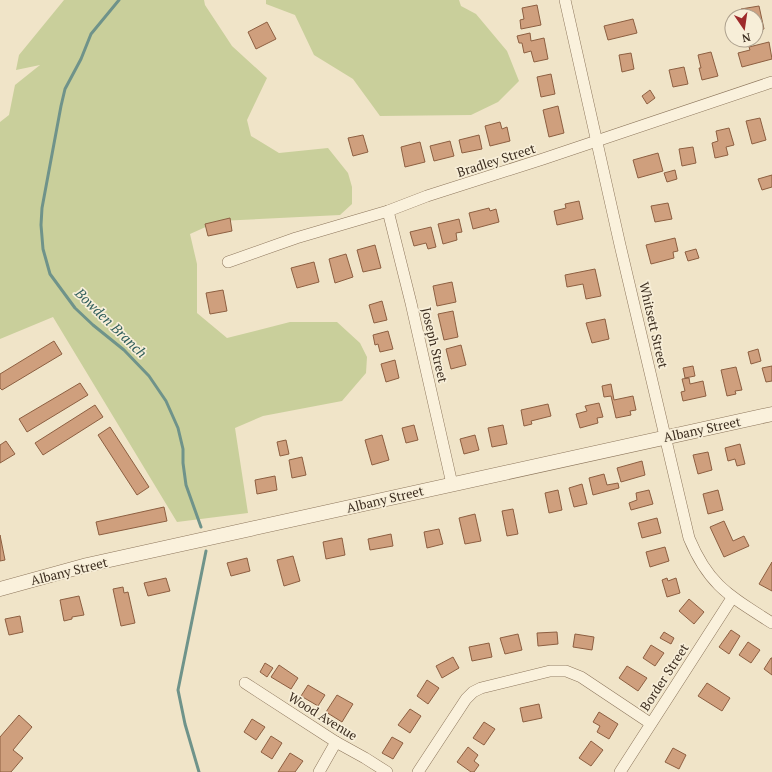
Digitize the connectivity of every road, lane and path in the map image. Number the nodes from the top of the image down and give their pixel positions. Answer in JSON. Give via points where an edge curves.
{"nodes":[{"id":1,"x":565,"y":0,"type":"edge"},
{"id":2,"x":772,"y":82,"type":"edge"},
{"id":3,"x":597,"y":141,"type":"junction"},
{"id":4,"x":388,"y":211,"type":"junction"},
{"id":5,"x":228,"y":262,"type":"dead end"},
{"id":6,"x":772,"y":414,"type":"edge"},
{"id":7,"x":666,"y":437,"type":"junction"},
{"id":8,"x":452,"y":484,"type":"junction"},
{"id":9,"x":0,"y":589,"type":"edge"},
{"id":10,"x":732,"y":598,"type":"junction"},
{"id":11,"x":772,"y":623,"type":"edge"},
{"id":12,"x":245,"y":683,"type":"dead end"},
{"id":13,"x":650,"y":724,"type":"junction"},
{"id":14,"x":336,"y":742,"type":"junction"},
{"id":15,"x":319,"y":772,"type":"edge"},
{"id":16,"x":387,"y":772,"type":"edge"},
{"id":17,"x":418,"y":772,"type":"edge"},
{"id":18,"x":620,"y":772,"type":"edge"}],
"edges":[{"from":1,"to":3,"type":"street","name":"Whitsett Street"},
{"from":2,"to":3,"type":"street","name":"Bradley Street"},
{"from":3,"to":4,"type":"street","name":"Bradley Street"},
{"from":3,"to":7,"type":"street","name":"Whitsett Street"},
{"from":4,"to":5,"type":"street","name":"Bradley Street","via":[[296,238]]},
{"from":4,"to":8,"type":"street","name":"Joseph Street"},
{"from":6,"to":7,"type":"street","name":"Albany Street"},
{"from":7,"to":8,"type":"street","name":"Albany Street"},
{"from":7,"to":10,"type":"street","name":"Whitsett Street","via":[[689,538],[710,576]]},
{"from":8,"to":9,"type":"street","name":"Albany Street","via":[[87,565]]},
{"from":10,"to":11,"type":"street","name":"Whitsett Street"},
{"from":10,"to":13,"type":"street","name":"Border Street"},
{"from":12,"to":14,"type":"street","name":"Wood Avenue"},
{"from":13,"to":17,"type":"street","via":[[581,677],[566,671],[550,671],[473,692]]},
{"from":13,"to":18,"type":"street","name":"Border Street"},
{"from":14,"to":15,"type":"street"},
{"from":14,"to":16,"type":"street","name":"Wood Avenue"}]}
